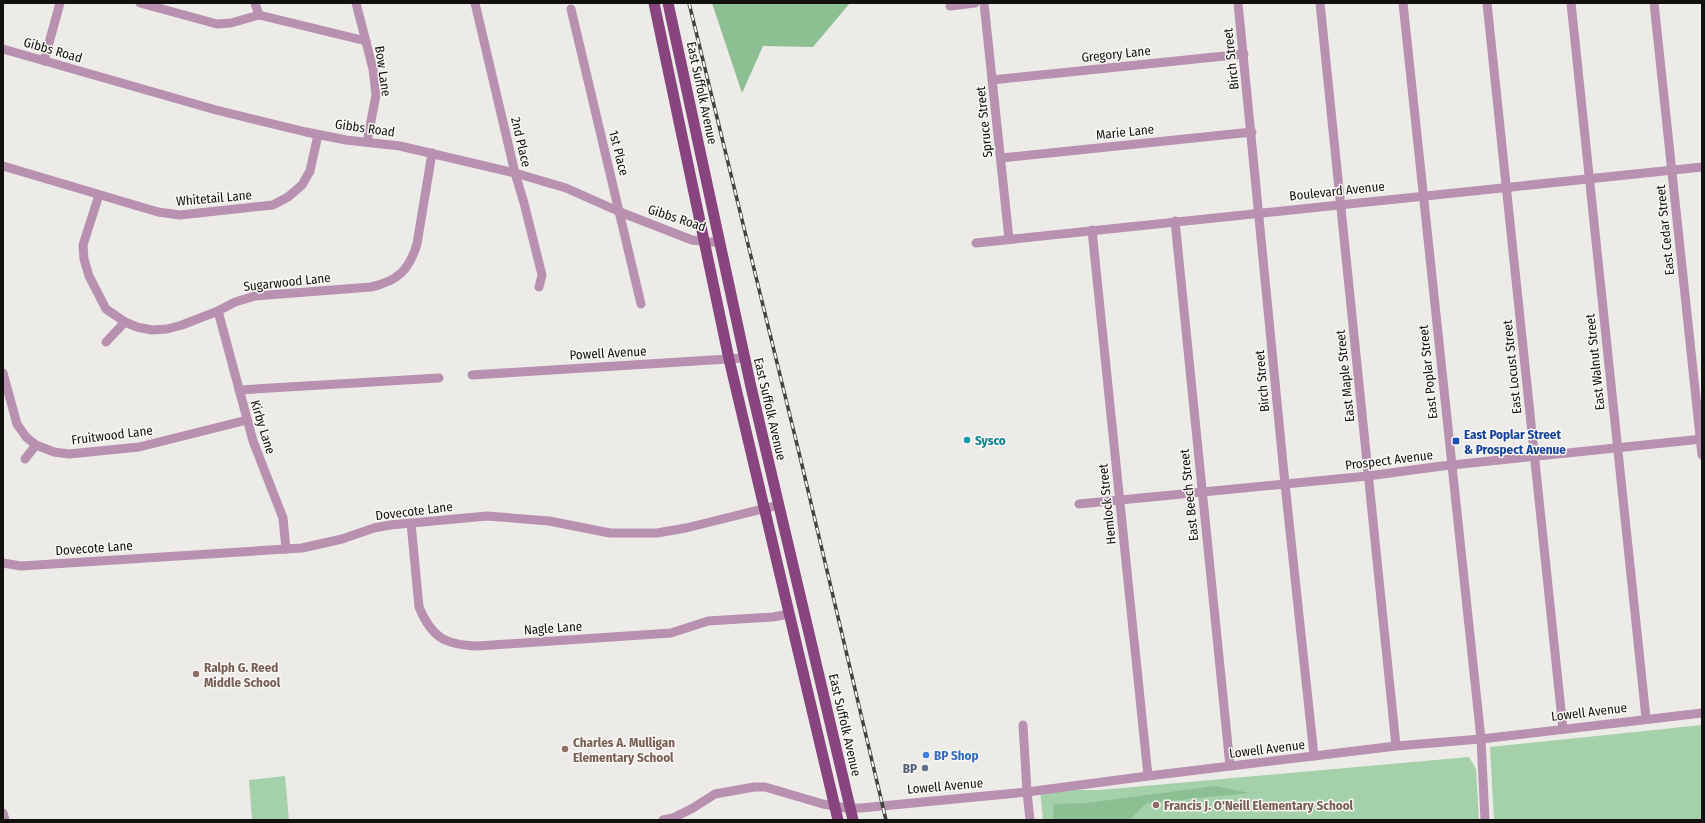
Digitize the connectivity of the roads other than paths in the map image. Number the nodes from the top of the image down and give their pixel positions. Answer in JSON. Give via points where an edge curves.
{"nodes":[{"id":1,"x":60,"y":3,"type":"edge"},
{"id":2,"x":140,"y":3,"type":"edge"},
{"id":3,"x":255,"y":3,"type":"edge"},
{"id":4,"x":356,"y":3,"type":"edge"},
{"id":5,"x":476,"y":3,"type":"edge"},
{"id":6,"x":654,"y":3,"type":"edge"},
{"id":7,"x":668,"y":3,"type":"edge"},
{"id":8,"x":975,"y":3,"type":"edge"},
{"id":9,"x":984,"y":3,"type":"edge"},
{"id":10,"x":1238,"y":3,"type":"edge"},
{"id":11,"x":1320,"y":3,"type":"edge"},
{"id":12,"x":1403,"y":3,"type":"edge"},
{"id":13,"x":1487,"y":3,"type":"edge"},
{"id":14,"x":1571,"y":3,"type":"edge"},
{"id":15,"x":1654,"y":3,"type":"edge"},
{"id":16,"x":950,"y":6,"type":"dead end"},
{"id":17,"x":571,"y":9,"type":"dead end"},
{"id":18,"x":259,"y":15,"type":"junction"},
{"id":19,"x":366,"y":42,"type":"junction"},
{"id":20,"x":3,"y":49,"type":"edge"},
{"id":21,"x":1244,"y":54,"type":"junction"},
{"id":22,"x":44,"y":61,"type":"junction"},
{"id":23,"x":992,"y":80,"type":"junction"},
{"id":24,"x":1252,"y":132,"type":"junction"},
{"id":25,"x":318,"y":135,"type":"junction"},
{"id":26,"x":367,"y":142,"type":"junction"},
{"id":27,"x":432,"y":153,"type":"junction"},
{"id":28,"x":1000,"y":158,"type":"junction"},
{"id":29,"x":3,"y":166,"type":"edge"},
{"id":30,"x":1702,"y":167,"type":"edge"},
{"id":31,"x":1671,"y":170,"type":"junction"},
{"id":32,"x":515,"y":173,"type":"junction"},
{"id":33,"x":1589,"y":178,"type":"junction"},
{"id":34,"x":1506,"y":186,"type":"junction"},
{"id":35,"x":99,"y":195,"type":"junction"},
{"id":36,"x":1423,"y":195,"type":"junction"},
{"id":37,"x":1340,"y":204,"type":"junction"},
{"id":38,"x":620,"y":212,"type":"junction"},
{"id":39,"x":1259,"y":212,"type":"junction"},
{"id":40,"x":1175,"y":221,"type":"junction"},
{"id":41,"x":1092,"y":230,"type":"junction"},
{"id":42,"x":1009,"y":239,"type":"junction"},
{"id":43,"x":704,"y":242,"type":"junction"},
{"id":44,"x":719,"y":242,"type":"junction"},
{"id":45,"x":976,"y":243,"type":"dead end"},
{"id":46,"x":539,"y":287,"type":"dead end"},
{"id":47,"x":641,"y":304,"type":"dead end"},
{"id":48,"x":218,"y":311,"type":"junction"},
{"id":49,"x":125,"y":322,"type":"junction"},
{"id":50,"x":106,"y":342,"type":"dead end"},
{"id":51,"x":744,"y":358,"type":"junction"},
{"id":52,"x":728,"y":359,"type":"junction"},
{"id":53,"x":3,"y":373,"type":"edge"},
{"id":54,"x":472,"y":375,"type":"dead end"},
{"id":55,"x":439,"y":378,"type":"dead end"},
{"id":56,"x":238,"y":390,"type":"junction"},
{"id":57,"x":247,"y":420,"type":"junction"},
{"id":58,"x":1701,"y":439,"type":"edge"},
{"id":59,"x":36,"y":445,"type":"junction"},
{"id":60,"x":1617,"y":448,"type":"junction"},
{"id":61,"x":1702,"y":455,"type":"edge"},
{"id":62,"x":1535,"y":456,"type":"junction"},
{"id":63,"x":24,"y":459,"type":"dead end"},
{"id":64,"x":1451,"y":465,"type":"junction"},
{"id":65,"x":1368,"y":476,"type":"junction"},
{"id":66,"x":1285,"y":484,"type":"junction"},
{"id":67,"x":1202,"y":491,"type":"junction"},
{"id":68,"x":1120,"y":500,"type":"junction"},
{"id":69,"x":1079,"y":504,"type":"dead end"},
{"id":70,"x":779,"y":506,"type":"junction"},
{"id":71,"x":764,"y":509,"type":"junction"},
{"id":72,"x":411,"y":523,"type":"junction"},
{"id":73,"x":286,"y":549,"type":"junction"},
{"id":74,"x":3,"y":563,"type":"edge"},
{"id":75,"x":789,"y":614,"type":"junction"},
{"id":76,"x":1702,"y":713,"type":"edge"},
{"id":77,"x":1646,"y":718,"type":"junction"},
{"id":78,"x":1023,"y":725,"type":"dead end"},
{"id":79,"x":1563,"y":729,"type":"junction"},
{"id":80,"x":1481,"y":739,"type":"junction"},
{"id":81,"x":1396,"y":746,"type":"junction"},
{"id":82,"x":1314,"y":756,"type":"junction"},
{"id":83,"x":1230,"y":766,"type":"junction"},
{"id":84,"x":1148,"y":776,"type":"junction"},
{"id":85,"x":1027,"y":792,"type":"junction"},
{"id":86,"x":834,"y":806,"type":"junction"},
{"id":87,"x":850,"y":808,"type":"junction"},
{"id":88,"x":3,"y":813,"type":"edge"},
{"id":89,"x":5,"y":820,"type":"edge"},
{"id":90,"x":663,"y":820,"type":"edge"},
{"id":91,"x":838,"y":820,"type":"edge"},
{"id":92,"x":853,"y":820,"type":"edge"},
{"id":93,"x":1030,"y":820,"type":"edge"},
{"id":94,"x":1484,"y":820,"type":"edge"}],
"edges":[{"from":1,"to":22,"type":"street"},
{"from":2,"to":18,"type":"street","via":[[217,24]]},
{"from":3,"to":18,"type":"street"},
{"from":4,"to":19,"type":"street","name":"Bow Lane"},
{"from":5,"to":32,"type":"street","name":"2nd Place"},
{"from":6,"to":43,"type":"main road"},
{"from":7,"to":44,"type":"main road","name":"East Suffolk Avenue"},
{"from":8,"to":16,"type":"street"},
{"from":9,"to":23,"type":"street","name":"Spruce Street"},
{"from":10,"to":21,"type":"street","name":"Birch Street"},
{"from":11,"to":37,"type":"street","name":"East Maple Street"},
{"from":12,"to":36,"type":"street","name":"East Poplar Street"},
{"from":13,"to":34,"type":"street","name":"East Locust Street"},
{"from":14,"to":33,"type":"street","name":"East Walnut Street"},
{"from":15,"to":31,"type":"street","name":"East Cedar Street"},
{"from":17,"to":38,"type":"street","name":"1st Place"},
{"from":18,"to":19,"type":"street"},
{"from":19,"to":26,"type":"street","name":"Bow Lane","via":[[376,95]]},
{"from":20,"to":22,"type":"street","name":"Gibbs Road"},
{"from":21,"to":23,"type":"street","name":"Gregory Lane"},
{"from":21,"to":24,"type":"street","name":"Birch Street"},
{"from":22,"to":25,"type":"street","name":"Gibbs Road","via":[[216,110]]},
{"from":23,"to":28,"type":"street","name":"Spruce Street"},
{"from":24,"to":28,"type":"street","name":"Marie Lane"},
{"from":24,"to":39,"type":"street","name":"Birch Street"},
{"from":25,"to":26,"type":"street","name":"Gibbs Road"},
{"from":25,"to":35,"type":"street","name":"Whitetail Lane","via":[[310,171],[302,185],[273,205],[180,215]]},
{"from":26,"to":27,"type":"street","name":"Gibbs Road"},
{"from":27,"to":32,"type":"street","name":"Gibbs Road"},
{"from":27,"to":48,"type":"street","name":"Sugarwood Lane","via":[[417,244],[413,258],[400,275],[386,284],[371,287],[255,296]]},
{"from":28,"to":42,"type":"street","name":"Spruce Street"},
{"from":29,"to":35,"type":"street","name":"Whitetail Lane"},
{"from":30,"to":31,"type":"street","name":"Boulevard Avenue"},
{"from":31,"to":33,"type":"street","name":"Boulevard Avenue"},
{"from":31,"to":58,"type":"street","name":"East Cedar Street"},
{"from":32,"to":38,"type":"street","name":"Gibbs Road","via":[[566,188]]},
{"from":32,"to":46,"type":"street","name":"2nd Place","via":[[542,275]]},
{"from":33,"to":34,"type":"street","name":"Boulevard Avenue"},
{"from":33,"to":60,"type":"street","name":"East Walnut Street"},
{"from":34,"to":36,"type":"street","name":"Boulevard Avenue"},
{"from":34,"to":62,"type":"street","name":"East Locust Street"},
{"from":35,"to":49,"type":"street","name":"Sugarwood Lane","via":[[83,245],[84,259],[89,276],[106,309]]},
{"from":36,"to":37,"type":"street","name":"Boulevard Avenue"},
{"from":36,"to":64,"type":"street","name":"East Poplar Street"},
{"from":37,"to":39,"type":"street","name":"Boulevard Avenue"},
{"from":37,"to":65,"type":"street","name":"East Maple Street"},
{"from":38,"to":43,"type":"street","name":"Gibbs Road","via":[[684,237]]},
{"from":38,"to":47,"type":"street","name":"1st Place"},
{"from":39,"to":40,"type":"street","name":"Boulevard Avenue"},
{"from":39,"to":66,"type":"street","name":"Birch Street"},
{"from":40,"to":41,"type":"street","name":"Boulevard Avenue"},
{"from":40,"to":67,"type":"street","name":"East Beech Street"},
{"from":41,"to":42,"type":"street","name":"Boulevard Avenue"},
{"from":41,"to":68,"type":"street","name":"Hemlock Street"},
{"from":42,"to":45,"type":"street","name":"Boulevard Avenue"},
{"from":43,"to":44,"type":"street","name":"Gibbs Road"},
{"from":43,"to":52,"type":"main road"},
{"from":44,"to":51,"type":"main road","name":"East Suffolk Avenue"},
{"from":48,"to":49,"type":"street","name":"Sugarwood Lane","via":[[167,329],[152,330]]},
{"from":48,"to":56,"type":"street","name":"Kirby Lane"},
{"from":49,"to":50,"type":"street"},
{"from":51,"to":52,"type":"street","name":"Powell Avenue"},
{"from":51,"to":70,"type":"main road","name":"East Suffolk Avenue"},
{"from":52,"to":54,"type":"street","name":"Powell Avenue"},
{"from":52,"to":71,"type":"main road"},
{"from":53,"to":59,"type":"street","name":"Fruitwood Lane","via":[[17,424],[26,437]]},
{"from":55,"to":56,"type":"street"},
{"from":56,"to":57,"type":"street","name":"Kirby Lane"},
{"from":57,"to":59,"type":"street","name":"Fruitwood Lane","via":[[139,447],[116,450],[70,454],[54,452]]},
{"from":57,"to":73,"type":"street","name":"Kirby Lane","via":[[260,463],[283,518]]},
{"from":58,"to":60,"type":"street","name":"Prospect Avenue"},
{"from":58,"to":61,"type":"street","name":"East Cedar Street"},
{"from":59,"to":63,"type":"street"},
{"from":60,"to":62,"type":"street","name":"Prospect Avenue"},
{"from":60,"to":77,"type":"street","name":"East Walnut Street"},
{"from":62,"to":64,"type":"street","name":"Prospect Avenue"},
{"from":62,"to":79,"type":"street","name":"East Locust Street"},
{"from":64,"to":65,"type":"street","name":"Prospect Avenue"},
{"from":64,"to":80,"type":"street","name":"East Poplar Street"},
{"from":65,"to":66,"type":"street","name":"Prospect Avenue"},
{"from":65,"to":81,"type":"street","name":"East Maple Street"},
{"from":66,"to":67,"type":"street","name":"Prospect Avenue"},
{"from":66,"to":82,"type":"street","name":"Birch Street"},
{"from":67,"to":68,"type":"street","name":"Prospect Avenue"},
{"from":67,"to":83,"type":"street","name":"East Beech Street"},
{"from":68,"to":69,"type":"street","name":"Prospect Avenue"},
{"from":68,"to":84,"type":"street","name":"Hemlock Street"},
{"from":70,"to":71,"type":"street","name":"Dovecote Lane"},
{"from":70,"to":87,"type":"main road","name":"East Suffolk Avenue"},
{"from":71,"to":72,"type":"street","name":"Dovecote Lane","via":[[657,533],[630,534],[589,530],[549,521],[487,516]]},
{"from":71,"to":75,"type":"main road"},
{"from":72,"to":73,"type":"street","name":"Dovecote Lane","via":[[385,526],[321,544]]},
{"from":72,"to":75,"type":"street","name":"Nagle Lane","via":[[419,607],[432,631],[447,642],[463,646],[670,633],[708,621]]},
{"from":73,"to":74,"type":"street","name":"Dovecote Lane","via":[[21,566]]},
{"from":75,"to":86,"type":"main road"},
{"from":76,"to":77,"type":"street","name":"Lowell Avenue"},
{"from":77,"to":79,"type":"street","name":"Lowell Avenue"},
{"from":78,"to":85,"type":"street"},
{"from":79,"to":80,"type":"street","name":"Lowell Avenue"},
{"from":80,"to":81,"type":"street","name":"Lowell Avenue"},
{"from":80,"to":94,"type":"street","name":"East Poplar Street"},
{"from":81,"to":82,"type":"street","name":"Lowell Avenue"},
{"from":82,"to":83,"type":"street","name":"Lowell Avenue"},
{"from":83,"to":84,"type":"street","name":"Lowell Avenue"},
{"from":84,"to":85,"type":"street","name":"Lowell Avenue"},
{"from":85,"to":87,"type":"street","name":"Lowell Avenue"},
{"from":85,"to":93,"type":"street"},
{"from":86,"to":87,"type":"street","name":"Lowell Avenue"},
{"from":86,"to":90,"type":"street","name":"Lowell Avenue","via":[[804,800],[765,787],[754,787],[715,794],[693,808]]},
{"from":86,"to":91,"type":"main road"},
{"from":87,"to":92,"type":"main road","name":"East Suffolk Avenue"},
{"from":88,"to":89,"type":"street"}]}
